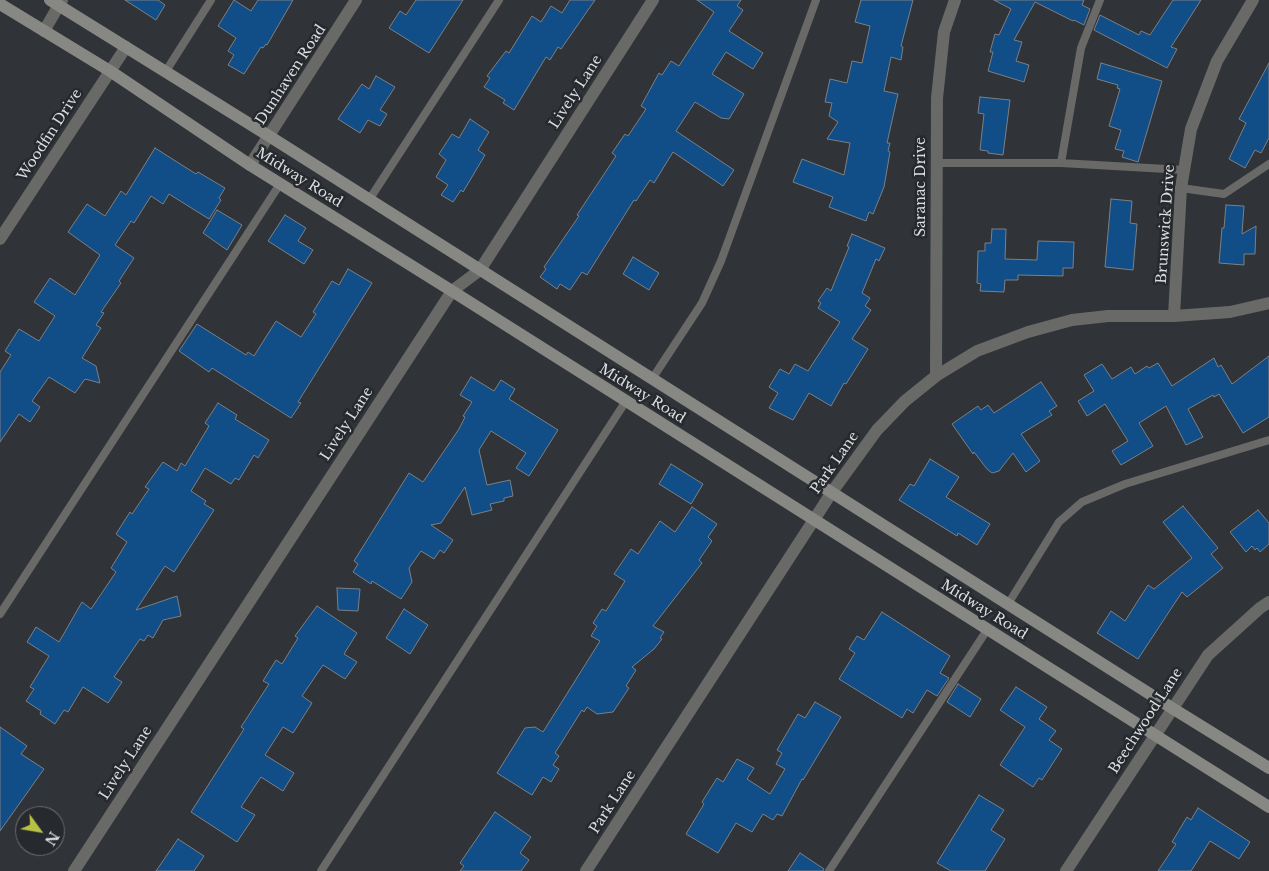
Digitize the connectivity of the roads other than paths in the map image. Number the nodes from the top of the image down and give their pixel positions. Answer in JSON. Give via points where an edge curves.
{"nodes":[{"id":1,"x":211,"y":0,"type":"edge"},
{"id":2,"x":356,"y":0,"type":"edge"},
{"id":3,"x":499,"y":0,"type":"edge"},
{"id":4,"x":653,"y":0,"type":"edge"},
{"id":5,"x":816,"y":0,"type":"edge"},
{"id":6,"x":955,"y":0,"type":"edge"},
{"id":7,"x":1100,"y":0,"type":"edge"},
{"id":8,"x":1253,"y":0,"type":"edge"},
{"id":9,"x":57,"y":2,"type":"edge"},
{"id":10,"x":0,"y":4,"type":"edge"},
{"id":11,"x":44,"y":31,"type":"junction"},
{"id":12,"x":126,"y":47,"type":"junction"},
{"id":13,"x":110,"y":71,"type":"junction"},
{"id":14,"x":166,"y":72,"type":"junction"},
{"id":15,"x":269,"y":136,"type":"junction"},
{"id":16,"x":936,"y":163,"type":"junction"},
{"id":17,"x":1061,"y":163,"type":"junction"},
{"id":18,"x":1269,"y":164,"type":"edge"},
{"id":19,"x":250,"y":165,"type":"junction"},
{"id":20,"x":1184,"y":170,"type":"junction"},
{"id":21,"x":280,"y":184,"type":"junction"},
{"id":22,"x":1181,"y":188,"type":"junction"},
{"id":23,"x":370,"y":200,"type":"junction"},
{"id":24,"x":0,"y":239,"type":"edge"},
{"id":25,"x":480,"y":270,"type":"junction"},
{"id":26,"x":452,"y":291,"type":"junction"},
{"id":27,"x":1269,"y":303,"type":"edge"},
{"id":28,"x":1174,"y":316,"type":"junction"},
{"id":29,"x":936,"y":376,"type":"junction"},
{"id":30,"x":652,"y":379,"type":"junction"},
{"id":31,"x":626,"y":401,"type":"junction"},
{"id":32,"x":1269,"y":440,"type":"edge"},
{"id":33,"x":832,"y":492,"type":"junction"},
{"id":34,"x":814,"y":520,"type":"junction"},
{"id":35,"x":1269,"y":602,"type":"edge"},
{"id":36,"x":1008,"y":604,"type":"junction"},
{"id":37,"x":0,"y":614,"type":"edge"},
{"id":38,"x":987,"y":630,"type":"junction"},
{"id":39,"x":1172,"y":708,"type":"junction"},
{"id":40,"x":1154,"y":735,"type":"junction"},
{"id":41,"x":1269,"y":768,"type":"edge"},
{"id":42,"x":1269,"y":807,"type":"edge"},
{"id":43,"x":74,"y":871,"type":"edge"},
{"id":44,"x":321,"y":871,"type":"edge"},
{"id":45,"x":586,"y":871,"type":"edge"},
{"id":46,"x":829,"y":871,"type":"edge"},
{"id":47,"x":1066,"y":871,"type":"edge"}],
"edges":[{"from":1,"to":14,"type":"lane"},
{"from":2,"to":15,"type":"street","name":"Dunhaven Road"},
{"from":3,"to":23,"type":"lane"},
{"from":4,"to":25,"type":"street","name":"Lively Lane"},
{"from":5,"to":30,"type":"lane","via":[[721,262],[702,303]]},
{"from":6,"to":16,"type":"street","name":"Saranac Drive","via":[[944,32],[936,98]]},
{"from":7,"to":17,"type":"lane","via":[[1081,48]]},
{"from":8,"to":20,"type":"street","name":"Brunswick Drive","via":[[1217,61],[1191,128]]},
{"from":9,"to":11,"type":"street"},
{"from":9,"to":12,"type":"main road","name":"Midway Road"},
{"from":10,"to":11,"type":"main road","name":"Midway Road"},
{"from":11,"to":13,"type":"main road","name":"Midway Road"},
{"from":12,"to":13,"type":"street","name":"Woodfin Drive"},
{"from":12,"to":14,"type":"main road","name":"Midway Road"},
{"from":13,"to":19,"type":"main road","name":"Midway Road"},
{"from":13,"to":24,"type":"street","name":"Woodfin Drive"},
{"from":14,"to":15,"type":"main road","name":"Midway Road"},
{"from":15,"to":19,"type":"street","name":"Dunhaven Road"},
{"from":15,"to":23,"type":"main road","name":"Midway Road"},
{"from":16,"to":17,"type":"lane"},
{"from":16,"to":29,"type":"street","name":"Saranac Drive"},
{"from":17,"to":20,"type":"lane"},
{"from":18,"to":22,"type":"lane","via":[[1224,194]]},
{"from":19,"to":21,"type":"main road","name":"Midway Road"},
{"from":20,"to":22,"type":"street","name":"Brunswick Drive"},
{"from":21,"to":26,"type":"main road","name":"Midway Road"},
{"from":21,"to":37,"type":"lane"},
{"from":22,"to":28,"type":"street","name":"Brunswick Drive"},
{"from":23,"to":25,"type":"main road","name":"Midway Road"},
{"from":25,"to":26,"type":"street","name":"Lively Lane"},
{"from":25,"to":30,"type":"main road","name":"Midway Road"},
{"from":26,"to":31,"type":"main road","name":"Midway Road"},
{"from":26,"to":43,"type":"street","name":"Lively Lane"},
{"from":27,"to":28,"type":"street","name":"Park Lane","via":[[1230,312]]},
{"from":28,"to":29,"type":"street","name":"Park Lane","via":[[1108,316],[1072,320],[977,351]]},
{"from":29,"to":33,"type":"street","name":"Park Lane","via":[[877,430]]},
{"from":30,"to":33,"type":"main road","name":"Midway Road"},
{"from":31,"to":34,"type":"main road","name":"Midway Road"},
{"from":31,"to":44,"type":"lane"},
{"from":32,"to":36,"type":"lane","via":[[1125,484],[1082,502],[1059,522]]},
{"from":33,"to":34,"type":"street","name":"Park Lane"},
{"from":33,"to":36,"type":"main road","name":"Midway Road"},
{"from":34,"to":38,"type":"main road","name":"Midway Road"},
{"from":34,"to":45,"type":"street","name":"Park Lane"},
{"from":35,"to":39,"type":"street","name":"Beechwood Lane","via":[[1208,655]]},
{"from":36,"to":39,"type":"main road","name":"Midway Road"},
{"from":38,"to":40,"type":"main road","name":"Midway Road"},
{"from":38,"to":46,"type":"lane"},
{"from":39,"to":40,"type":"street","name":"Beechwood Lane"},
{"from":39,"to":41,"type":"main road","name":"Midway Road"},
{"from":40,"to":42,"type":"main road","name":"Midway Road"},
{"from":40,"to":47,"type":"street","name":"Beechwood Lane"}]}
